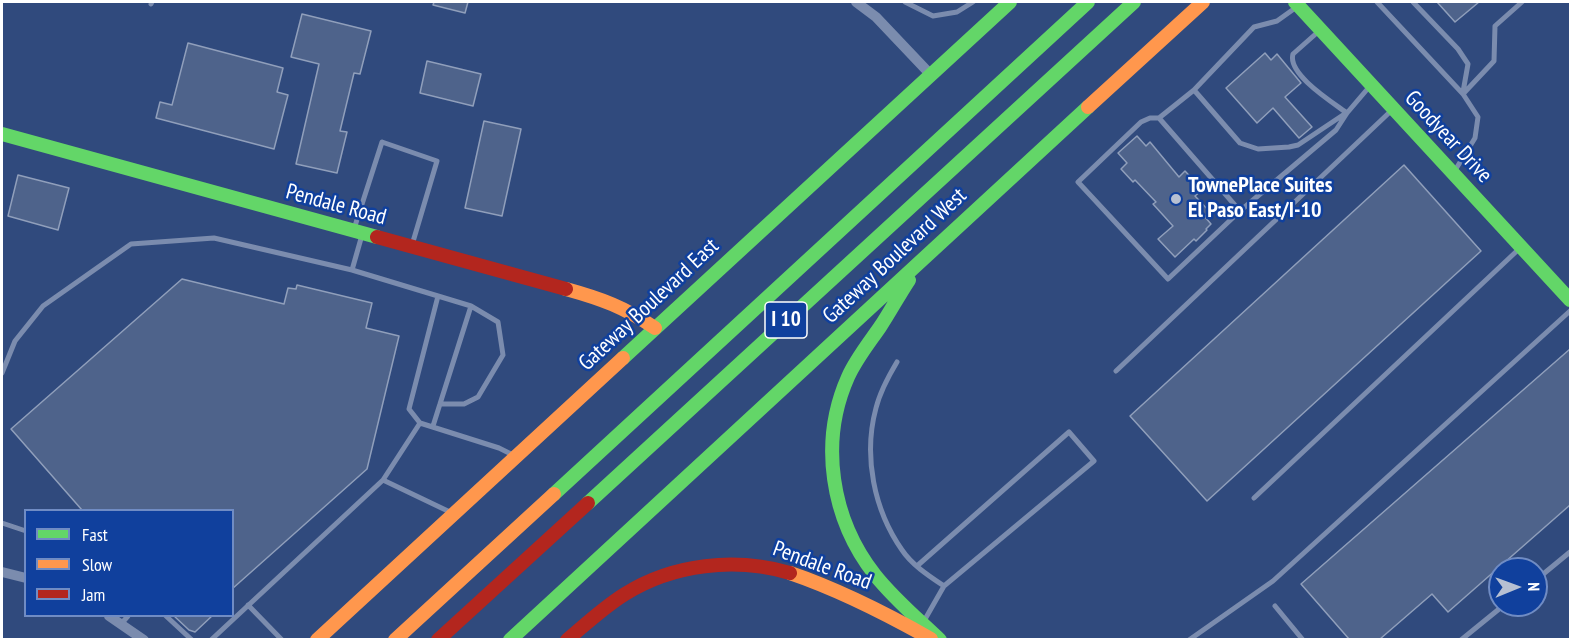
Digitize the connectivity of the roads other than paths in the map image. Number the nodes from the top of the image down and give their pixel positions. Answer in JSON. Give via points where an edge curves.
{"nodes":[{"id":1,"x":856,"y":2,"type":"edge"},
{"id":2,"x":905,"y":2,"type":"edge"},
{"id":3,"x":973,"y":2,"type":"edge"},
{"id":4,"x":1010,"y":2,"type":"edge"},
{"id":5,"x":1088,"y":2,"type":"edge"},
{"id":6,"x":1134,"y":2,"type":"edge"},
{"id":7,"x":1203,"y":2,"type":"edge"},
{"id":8,"x":1377,"y":2,"type":"edge"},
{"id":9,"x":1413,"y":2,"type":"edge"},
{"id":10,"x":1522,"y":2,"type":"edge"},
{"id":11,"x":1297,"y":4,"type":"edge"},
{"id":12,"x":1320,"y":29,"type":"junction"},
{"id":13,"x":931,"y":75,"type":"junction"},
{"id":14,"x":1371,"y":84,"type":"junction"},
{"id":15,"x":1194,"y":90,"type":"junction"},
{"id":16,"x":1463,"y":94,"type":"junction"},
{"id":17,"x":1393,"y":109,"type":"junction"},
{"id":18,"x":1347,"y":113,"type":"junction"},
{"id":19,"x":1159,"y":118,"type":"junction"},
{"id":20,"x":2,"y":134,"type":"edge"},
{"id":21,"x":1453,"y":173,"type":"junction"},
{"id":22,"x":1240,"y":211,"type":"junction"},
{"id":23,"x":358,"y":232,"type":"junction"},
{"id":24,"x":412,"y":247,"type":"junction"},
{"id":25,"x":1521,"y":247,"type":"junction"},
{"id":26,"x":921,"y":261,"type":"junction"},
{"id":27,"x":352,"y":270,"type":"junction"},
{"id":28,"x":438,"y":296,"type":"junction"},
{"id":29,"x":1570,"y":300,"type":"edge"},
{"id":30,"x":471,"y":306,"type":"junction"},
{"id":31,"x":1570,"y":311,"type":"edge"},
{"id":32,"x":655,"y":328,"type":"junction"},
{"id":33,"x":897,"y":362,"type":"dead end"},
{"id":34,"x":1116,"y":371,"type":"dead end"},
{"id":35,"x":2,"y":374,"type":"edge"},
{"id":36,"x":440,"y":404,"type":"junction"},
{"id":37,"x":420,"y":423,"type":"junction"},
{"id":38,"x":433,"y":426,"type":"junction"},
{"id":39,"x":515,"y":457,"type":"junction"},
{"id":40,"x":383,"y":480,"type":"junction"},
{"id":41,"x":1254,"y":498,"type":"dead end"},
{"id":42,"x":453,"y":514,"type":"junction"},
{"id":43,"x":2,"y":523,"type":"edge"},
{"id":44,"x":24,"y":530,"type":"edge"},
{"id":45,"x":1570,"y":552,"type":"edge"},
{"id":46,"x":917,"y":566,"type":"junction"},
{"id":47,"x":1548,"y":570,"type":"edge"},
{"id":48,"x":2,"y":572,"type":"edge"},
{"id":49,"x":24,"y":578,"type":"edge"},
{"id":50,"x":944,"y":586,"type":"junction"},
{"id":51,"x":248,"y":605,"type":"junction"},
{"id":52,"x":1275,"y":606,"type":"dead end"},
{"id":53,"x":168,"y":617,"type":"edge"},
{"id":54,"x":1489,"y":617,"type":"edge"},
{"id":55,"x":125,"y":620,"type":"edge"},
{"id":56,"x":923,"y":623,"type":"junction"},
{"id":57,"x":144,"y":639,"type":"edge"},
{"id":58,"x":192,"y":639,"type":"edge"},
{"id":59,"x":211,"y":639,"type":"edge"},
{"id":60,"x":282,"y":639,"type":"edge"},
{"id":61,"x":317,"y":639,"type":"edge"},
{"id":62,"x":395,"y":639,"type":"edge"},
{"id":63,"x":438,"y":639,"type":"edge"},
{"id":64,"x":510,"y":639,"type":"edge"},
{"id":65,"x":567,"y":639,"type":"edge"},
{"id":66,"x":932,"y":639,"type":"edge"},
{"id":67,"x":940,"y":639,"type":"edge"},
{"id":68,"x":1189,"y":639,"type":"edge"},
{"id":69,"x":1303,"y":639,"type":"edge"},
{"id":70,"x":1461,"y":639,"type":"edge"}],
"edges":[{"from":1,"to":13,"type":"street","via":[[876,17]]},
{"from":2,"to":3,"type":"lane","via":[[933,16],[957,12]]},
{"from":4,"to":13,"type":"main road","name":"Gateway Boulevard East"},
{"from":5,"to":62,"type":"main road","number":"I 10"},
{"from":6,"to":63,"type":"main road","number":"I 10"},
{"from":7,"to":26,"type":"main road","name":"Gateway Boulevard West"},
{"from":8,"to":16,"type":"lane"},
{"from":9,"to":16,"type":"lane","via":[[1468,64]]},
{"from":10,"to":16,"type":"lane","via":[[1495,26],[1494,61]]},
{"from":11,"to":12,"type":"main road","name":"Goodyear Drive"},
{"from":11,"to":15,"type":"lane","via":[[1277,21],[1258,24]]},
{"from":12,"to":14,"type":"main road","name":"Goodyear Drive"},
{"from":12,"to":18,"type":"lane","via":[[1293,54],[1293,63],[1309,84]]},
{"from":13,"to":32,"type":"main road","name":"Gateway Boulevard East"},
{"from":14,"to":17,"type":"main road","name":"Goodyear Drive"},
{"from":14,"to":18,"type":"lane"},
{"from":15,"to":18,"type":"lane","via":[[1240,143],[1258,149],[1298,145]]},
{"from":15,"to":19,"type":"lane"},
{"from":16,"to":21,"type":"lane","via":[[1478,117],[1475,138]]},
{"from":17,"to":21,"type":"main road","name":"Goodyear Drive"},
{"from":17,"to":34,"type":"lane"},
{"from":18,"to":22,"type":"lane","via":[[1336,130]]},
{"from":19,"to":22,"type":"lane"},
{"from":19,"to":22,"type":"lane","via":[[1141,122],[1078,182],[1168,279]]},
{"from":20,"to":23,"type":"main road","name":"Pendale Road"},
{"from":21,"to":25,"type":"main road","name":"Goodyear Drive"},
{"from":23,"to":24,"type":"main road","name":"Pendale Road"},
{"from":23,"to":24,"type":"lane","via":[[382,142],[437,161]]},
{"from":23,"to":27,"type":"lane"},
{"from":24,"to":32,"type":"main road","name":"Pendale Road","via":[[599,298],[630,311]]},
{"from":25,"to":29,"type":"main road","name":"Goodyear Drive"},
{"from":25,"to":41,"type":"lane"},
{"from":26,"to":56,"type":"main road","name":"Pendale Road","via":[[848,377],[837,407],[831,456],[838,504],[855,545],[880,580]]},
{"from":26,"to":64,"type":"main road","name":"Gateway Boulevard West"},
{"from":27,"to":28,"type":"lane"},
{"from":27,"to":35,"type":"lane","via":[[214,238],[131,244],[43,306],[15,341]]},
{"from":28,"to":30,"type":"lane"},
{"from":28,"to":37,"type":"lane","via":[[410,409]]},
{"from":30,"to":36,"type":"lane"},
{"from":30,"to":36,"type":"lane","via":[[498,322],[503,355],[478,397],[464,404]]},
{"from":31,"to":68,"type":"lane","via":[[1273,581]]},
{"from":32,"to":39,"type":"main road","name":"Gateway Boulevard East"},
{"from":33,"to":46,"type":"lane","via":[[876,407],[871,432],[872,471],[876,499],[887,524]]},
{"from":36,"to":38,"type":"lane"},
{"from":37,"to":38,"type":"lane"},
{"from":37,"to":40,"type":"lane"},
{"from":38,"to":39,"type":"lane"},
{"from":39,"to":42,"type":"main road","name":"Gateway Boulevard East"},
{"from":40,"to":42,"type":"lane"},
{"from":40,"to":51,"type":"lane"},
{"from":42,"to":61,"type":"main road","name":"Gateway Boulevard East"},
{"from":43,"to":44,"type":"lane"},
{"from":45,"to":47,"type":"lane"},
{"from":46,"to":50,"type":"lane"},
{"from":46,"to":50,"type":"lane","via":[[1069,432],[1094,461]]},
{"from":48,"to":49,"type":"street"},
{"from":50,"to":56,"type":"lane"},
{"from":51,"to":59,"type":"lane"},
{"from":51,"to":60,"type":"lane"},
{"from":52,"to":69,"type":"lane"},
{"from":53,"to":58,"type":"lane"},
{"from":54,"to":70,"type":"lane"},
{"from":55,"to":57,"type":"street"},
{"from":56,"to":67,"type":"main road","name":"Pendale Road"},
{"from":65,"to":66,"type":"main road","name":"Pendale Road","via":[[631,590],[693,566],[718,563],[755,565],[801,576],[853,596]]}]}
